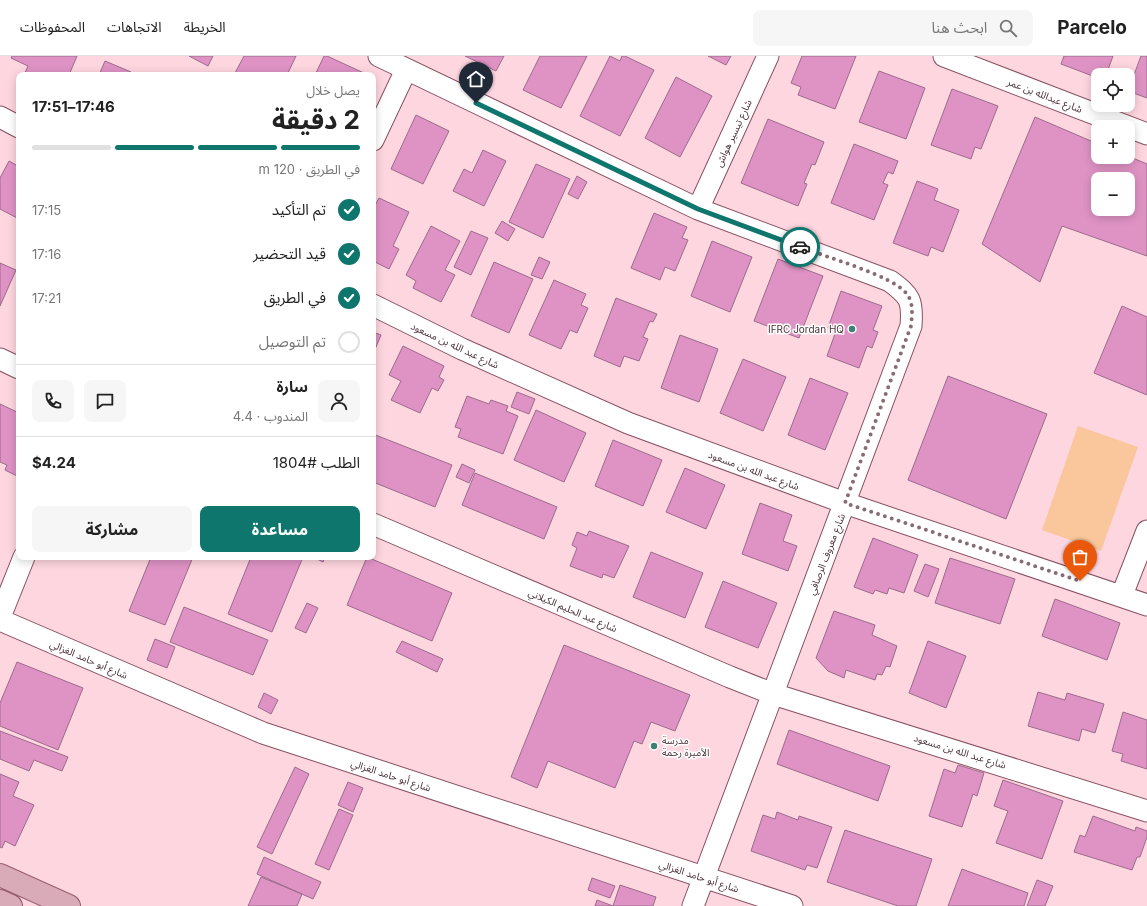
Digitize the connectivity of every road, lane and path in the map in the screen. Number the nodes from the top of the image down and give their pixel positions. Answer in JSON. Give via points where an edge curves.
{"nodes":[{"id":1,"x":379,"y":56,"type":"edge"},
{"id":2,"x":768,"y":56,"type":"edge"},
{"id":3,"x":944,"y":56,"type":"edge"},
{"id":4,"x":406,"y":70,"type":"junction"},
{"id":5,"x":0,"y":116,"type":"edge"},
{"id":6,"x":16,"y":125,"type":"edge"},
{"id":7,"x":376,"y":134,"type":"edge"},
{"id":8,"x":1147,"y":134,"type":"edge"},
{"id":9,"x":698,"y":209,"type":"junction"},
{"id":10,"x":376,"y":306,"type":"edge"},
{"id":11,"x":0,"y":359,"type":"edge"},
{"id":12,"x":16,"y":367,"type":"edge"},
{"id":13,"x":845,"y":503,"type":"junction"},
{"id":14,"x":376,"y":525,"type":"edge"},
{"id":15,"x":1147,"y":531,"type":"edge"},
{"id":16,"x":23,"y":560,"type":"edge"},
{"id":17,"x":1122,"y":595,"type":"junction"},
{"id":18,"x":1147,"y":605,"type":"edge"},
{"id":19,"x":0,"y":617,"type":"edge"},
{"id":20,"x":0,"y":620,"type":"edge"},
{"id":21,"x":773,"y":694,"type":"junction"},
{"id":22,"x":1147,"y":811,"type":"edge"},
{"id":23,"x":0,"y":875,"type":"edge"},
{"id":24,"x":704,"y":878,"type":"junction"},
{"id":25,"x":0,"y":901,"type":"edge"},
{"id":26,"x":11,"y":906,"type":"edge"},
{"id":27,"x":69,"y":906,"type":"edge"},
{"id":28,"x":693,"y":906,"type":"edge"},
{"id":29,"x":792,"y":906,"type":"edge"}],
"edges":[{"from":1,"to":4,"type":"street","name":"شارع معروف الرصافي"},
{"from":2,"to":9,"type":"street","name":"شارع تيسير هواش"},
{"from":3,"to":8,"type":"street","name":"شارع عبدالله بن عمر"},
{"from":4,"to":7,"type":"street"},
{"from":4,"to":9,"type":"street","name":"شارع معروف الرصافي"},
{"from":5,"to":6,"type":"street"},
{"from":9,"to":13,"type":"street","name":"شارع معروف الرصافي","via":[[890,281],[907,293],[912,309],[911,326]]},
{"from":10,"to":13,"type":"street","name":"شارع عبد الله بن مسعود","via":[[462,349],[628,423]]},
{"from":11,"to":12,"type":"street"},
{"from":13,"to":17,"type":"street","name":"شارع عبد الله بن مسعود"},
{"from":13,"to":21,"type":"street","name":"شارع معروف الرصافي"},
{"from":14,"to":21,"type":"street","name":"شارع عبد الحليم الكيلاني"},
{"from":15,"to":17,"type":"street"},
{"from":16,"to":19,"type":"street"},
{"from":17,"to":18,"type":"street","name":"شارع عبد الله بن مسعود"},
{"from":20,"to":24,"type":"street","name":"شارع أبو حامد الغزالي","via":[[263,733]]},
{"from":21,"to":22,"type":"street","name":"شارع عبد الله بن مسعود"},
{"from":21,"to":24,"type":"street","name":"شارع معروف الرصافي"},
{"from":23,"to":27,"type":"main road"},
{"from":24,"to":28,"type":"street","name":"شارع معروف الرصافي"},
{"from":24,"to":29,"type":"street","name":"شارع أبو حامد الغزالي"},
{"from":25,"to":26,"type":"main road"}]}
